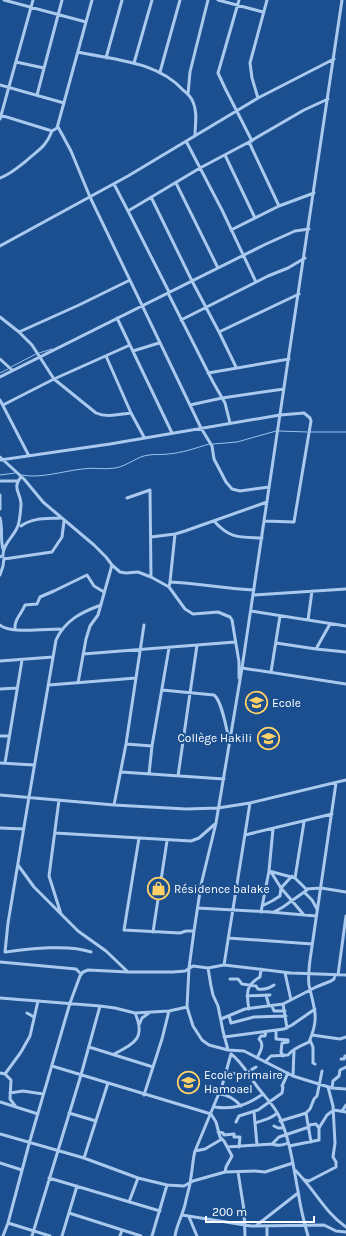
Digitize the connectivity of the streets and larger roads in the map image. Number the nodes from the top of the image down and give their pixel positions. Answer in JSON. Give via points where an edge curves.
{"nodes":[{"id":1,"x":4,"y":0,"type":"edge"},
{"id":2,"x":33,"y":0,"type":"edge"},
{"id":3,"x":62,"y":0,"type":"edge"},
{"id":4,"x":92,"y":0,"type":"edge"},
{"id":5,"x":122,"y":0,"type":"edge"},
{"id":6,"x":152,"y":0,"type":"edge"},
{"id":7,"x":180,"y":0,"type":"edge"},
{"id":8,"x":208,"y":0,"type":"edge"},
{"id":9,"x":218,"y":0,"type":"edge"},
{"id":10,"x":239,"y":0,"type":"edge"},
{"id":11,"x":267,"y":0,"type":"edge"},
{"id":12,"x":342,"y":0,"type":"edge"},
{"id":13,"x":237,"y":5,"type":"junction"},
{"id":14,"x":31,"y":7,"type":"junction"},
{"id":15,"x":263,"y":12,"type":"junction"},
{"id":16,"x":58,"y":14,"type":"junction"},
{"id":17,"x":86,"y":22,"type":"junction"},
{"id":18,"x":78,"y":52,"type":"junction"},
{"id":19,"x":106,"y":58,"type":"junction"},
{"id":20,"x":334,"y":59,"type":"junction"},
{"id":21,"x":16,"y":62,"type":"junction"},
{"id":22,"x":134,"y":63,"type":"junction"},
{"id":23,"x":44,"y":68,"type":"junction"},
{"id":24,"x":160,"y":72,"type":"junction"},
{"id":25,"x":0,"y":85,"type":"edge"},
{"id":26,"x":9,"y":88,"type":"junction"},
{"id":27,"x":188,"y":94,"type":"junction"},
{"id":28,"x":37,"y":95,"type":"junction"},
{"id":29,"x":258,"y":98,"type":"junction"},
{"id":30,"x":328,"y":99,"type":"junction"},
{"id":31,"x":64,"y":103,"type":"junction"},
{"id":32,"x":236,"y":110,"type":"junction"},
{"id":33,"x":1,"y":115,"type":"edge"},
{"id":34,"x":0,"y":119,"type":"edge"},
{"id":35,"x":58,"y":127,"type":"junction"},
{"id":36,"x":52,"y":130,"type":"junction"},
{"id":37,"x":195,"y":135,"type":"junction"},
{"id":38,"x":186,"y":141,"type":"junction"},
{"id":39,"x":251,"y":141,"type":"junction"},
{"id":40,"x":224,"y":155,"type":"junction"},
{"id":41,"x":200,"y":168,"type":"junction"},
{"id":42,"x":0,"y":178,"type":"edge"},
{"id":43,"x":176,"y":183,"type":"junction"},
{"id":44,"x":114,"y":184,"type":"junction"},
{"id":45,"x":314,"y":193,"type":"junction"},
{"id":46,"x":90,"y":197,"type":"junction"},
{"id":47,"x":151,"y":197,"type":"junction"},
{"id":48,"x":279,"y":206,"type":"junction"},
{"id":49,"x":128,"y":211,"type":"junction"},
{"id":50,"x":255,"y":218,"type":"junction"},
{"id":51,"x":309,"y":229,"type":"junction"},
{"id":52,"x":231,"y":230,"type":"junction"},
{"id":53,"x":0,"y":246,"type":"edge"},
{"id":54,"x":243,"y":256,"type":"junction"},
{"id":55,"x":304,"y":258,"type":"junction"},
{"id":56,"x":218,"y":268,"type":"junction"},
{"id":57,"x":130,"y":280,"type":"junction"},
{"id":58,"x":192,"y":281,"type":"junction"},
{"id":59,"x":256,"y":282,"type":"junction"},
{"id":60,"x":168,"y":292,"type":"junction"},
{"id":61,"x":299,"y":294,"type":"junction"},
{"id":62,"x":141,"y":306,"type":"junction"},
{"id":63,"x":206,"y":307,"type":"junction"},
{"id":64,"x":0,"y":317,"type":"edge"},
{"id":65,"x":117,"y":318,"type":"junction"},
{"id":66,"x":181,"y":320,"type":"junction"},
{"id":67,"x":19,"y":332,"type":"junction"},
{"id":68,"x":219,"y":332,"type":"junction"},
{"id":69,"x":159,"y":343,"type":"junction"},
{"id":70,"x":130,"y":345,"type":"junction"},
{"id":71,"x":133,"y":350,"type":"junction"},
{"id":72,"x":106,"y":356,"type":"junction"},
{"id":73,"x":40,"y":357,"type":"junction"},
{"id":74,"x":0,"y":359,"type":"edge"},
{"id":75,"x":289,"y":359,"type":"junction"},
{"id":76,"x":236,"y":367,"type":"junction"},
{"id":77,"x":12,"y":370,"type":"junction"},
{"id":78,"x":208,"y":372,"type":"junction"},
{"id":79,"x":0,"y":377,"type":"edge"},
{"id":80,"x":54,"y":379,"type":"junction"},
{"id":81,"x":284,"y":389,"type":"junction"},
{"id":82,"x":222,"y":398,"type":"junction"},
{"id":83,"x":0,"y":400,"type":"edge"},
{"id":84,"x":3,"y":405,"type":"junction"},
{"id":85,"x":190,"y":405,"type":"junction"},
{"id":86,"x":131,"y":412,"type":"junction"},
{"id":87,"x":280,"y":414,"type":"junction"},
{"id":88,"x":230,"y":423,"type":"junction"},
{"id":89,"x":201,"y":428,"type":"junction"},
{"id":90,"x":172,"y":434,"type":"junction"},
{"id":91,"x":144,"y":437,"type":"junction"},
{"id":92,"x":29,"y":456,"type":"junction"},
{"id":93,"x":1,"y":459,"type":"edge"},
{"id":94,"x":21,"y":477,"type":"junction"},
{"id":95,"x":0,"y":481,"type":"edge"},
{"id":96,"x":18,"y":481,"type":"junction"},
{"id":97,"x":269,"y":487,"type":"junction"},
{"id":98,"x":0,"y":495,"type":"edge"},
{"id":99,"x":127,"y":498,"type":"dead end"},
{"id":100,"x":267,"y":502,"type":"junction"},
{"id":101,"x":0,"y":509,"type":"edge"},
{"id":102,"x":0,"y":518,"type":"edge"},
{"id":103,"x":62,"y":519,"type":"junction"},
{"id":104,"x":214,"y":521,"type":"junction"},
{"id":105,"x":265,"y":521,"type":"junction"},
{"id":106,"x":21,"y":526,"type":"dead end"},
{"id":107,"x":175,"y":534,"type":"junction"},
{"id":108,"x":151,"y":537,"type":"junction"},
{"id":109,"x":262,"y":538,"type":"junction"},
{"id":110,"x":0,"y":542,"type":"edge"},
{"id":111,"x":3,"y":549,"type":"junction"},
{"id":112,"x":2,"y":556,"type":"edge"},
{"id":113,"x":4,"y":559,"type":"junction"},
{"id":114,"x":112,"y":565,"type":"junction"},
{"id":115,"x":0,"y":575,"type":"edge"},
{"id":116,"x":151,"y":576,"type":"junction"},
{"id":117,"x":170,"y":582,"type":"junction"},
{"id":118,"x":169,"y":587,"type":"junction"},
{"id":119,"x":346,"y":589,"type":"edge"},
{"id":120,"x":254,"y":590,"type":"junction"},
{"id":121,"x":312,"y":591,"type":"junction"},
{"id":122,"x":104,"y":592,"type":"junction"},
{"id":123,"x":254,"y":595,"type":"junction"},
{"id":124,"x":101,"y":605,"type":"junction"},
{"id":125,"x":251,"y":611,"type":"junction"},
{"id":126,"x":280,"y":616,"type":"junction"},
{"id":127,"x":308,"y":620,"type":"junction"},
{"id":128,"x":330,"y":624,"type":"junction"},
{"id":129,"x":0,"y":625,"type":"edge"},
{"id":130,"x":144,"y":625,"type":"dead end"},
{"id":131,"x":346,"y":626,"type":"edge"},
{"id":132,"x":4,"y":628,"type":"junction"},
{"id":133,"x":60,"y":629,"type":"junction"},
{"id":134,"x":15,"y":630,"type":"junction"},
{"id":135,"x":0,"y":632,"type":"edge"},
{"id":136,"x":235,"y":642,"type":"junction"},
{"id":137,"x":276,"y":643,"type":"junction"},
{"id":138,"x":197,"y":646,"type":"junction"},
{"id":139,"x":169,"y":648,"type":"junction"},
{"id":140,"x":316,"y":649,"type":"junction"},
{"id":141,"x":140,"y":650,"type":"junction"},
{"id":142,"x":346,"y":652,"type":"edge"},
{"id":143,"x":84,"y":654,"type":"junction"},
{"id":144,"x":53,"y":657,"type":"junction"},
{"id":145,"x":22,"y":660,"type":"junction"},
{"id":146,"x":0,"y":661,"type":"edge"},
{"id":147,"x":242,"y":668,"type":"junction"},
{"id":148,"x":271,"y":672,"type":"junction"},
{"id":149,"x":136,"y":678,"type":"junction"},
{"id":150,"x":78,"y":683,"type":"junction"},
{"id":151,"x":240,"y":684,"type":"junction"},
{"id":152,"x":346,"y":684,"type":"edge"},
{"id":153,"x":49,"y":685,"type":"junction"},
{"id":154,"x":17,"y":688,"type":"junction"},
{"id":155,"x":0,"y":689,"type":"edge"},
{"id":156,"x":162,"y":690,"type":"junction"},
{"id":157,"x":190,"y":692,"type":"junction"},
{"id":158,"x":0,"y":736,"type":"edge"},
{"id":159,"x":9,"y":736,"type":"junction"},
{"id":160,"x":229,"y":741,"type":"junction"},
{"id":161,"x":126,"y":744,"type":"junction"},
{"id":162,"x":152,"y":746,"type":"junction"},
{"id":163,"x":0,"y":763,"type":"edge"},
{"id":164,"x":5,"y":763,"type":"junction"},
{"id":165,"x":34,"y":765,"type":"junction"},
{"id":166,"x":121,"y":772,"type":"junction"},
{"id":167,"x":149,"y":774,"type":"junction"},
{"id":168,"x":178,"y":776,"type":"junction"},
{"id":169,"x":224,"y":779,"type":"junction"},
{"id":170,"x":346,"y":780,"type":"edge"},
{"id":171,"x":336,"y":783,"type":"junction"},
{"id":172,"x":0,"y":795,"type":"edge"},
{"id":173,"x":29,"y":797,"type":"junction"},
{"id":174,"x":59,"y":800,"type":"junction"},
{"id":175,"x":250,"y":803,"type":"junction"},
{"id":176,"x":114,"y":805,"type":"junction"},
{"id":177,"x":218,"y":808,"type":"junction"},
{"id":178,"x":332,"y":814,"type":"junction"},
{"id":179,"x":304,"y":822,"type":"junction"},
{"id":180,"x":216,"y":823,"type":"junction"},
{"id":181,"x":0,"y":828,"type":"edge"},
{"id":182,"x":24,"y":828,"type":"junction"},
{"id":183,"x":273,"y":829,"type":"junction"},
{"id":184,"x":55,"y":833,"type":"junction"},
{"id":185,"x":245,"y":834,"type":"junction"},
{"id":186,"x":139,"y":838,"type":"junction"},
{"id":187,"x":167,"y":841,"type":"junction"},
{"id":188,"x":18,"y":865,"type":"junction"},
{"id":189,"x":270,"y":871,"type":"junction"},
{"id":190,"x":293,"y":877,"type":"junction"},
{"id":191,"x":281,"y":888,"type":"junction"},
{"id":192,"x":321,"y":888,"type":"junction"},
{"id":193,"x":305,"y":890,"type":"junction"},
{"id":194,"x":346,"y":892,"type":"edge"},
{"id":195,"x":292,"y":900,"type":"junction"},
{"id":196,"x":262,"y":906,"type":"junction"},
{"id":197,"x":198,"y":908,"type":"junction"},
{"id":198,"x":317,"y":909,"type":"junction"},
{"id":199,"x":232,"y":910,"type":"junction"},
{"id":200,"x":261,"y":912,"type":"junction"},
{"id":201,"x":274,"y":912,"type":"junction"},
{"id":202,"x":61,"y":914,"type":"junction"},
{"id":203,"x":304,"y":915,"type":"junction"},
{"id":204,"x":316,"y":916,"type":"junction"},
{"id":205,"x":346,"y":916,"type":"edge"},
{"id":206,"x":194,"y":931,"type":"junction"},
{"id":207,"x":153,"y":932,"type":"junction"},
{"id":208,"x":228,"y":938,"type":"junction"},
{"id":209,"x":312,"y":944,"type":"junction"},
{"id":210,"x":91,"y":952,"type":"dead end"},
{"id":211,"x":0,"y":962,"type":"edge"},
{"id":212,"x":224,"y":965,"type":"junction"},
{"id":213,"x":189,"y":968,"type":"junction"},
{"id":214,"x":208,"y":968,"type":"junction"},
{"id":215,"x":261,"y":969,"type":"junction"},
{"id":216,"x":128,"y":972,"type":"junction"},
{"id":217,"x":285,"y":973,"type":"junction"},
{"id":218,"x":81,"y":974,"type":"junction"},
{"id":219,"x":308,"y":974,"type":"junction"},
{"id":220,"x":336,"y":975,"type":"junction"},
{"id":221,"x":346,"y":975,"type":"edge"},
{"id":222,"x":230,"y":979,"type":"dead end"},
{"id":223,"x":250,"y":985,"type":"junction"},
{"id":224,"x":274,"y":985,"type":"dead end"},
{"id":225,"x":310,"y":989,"type":"junction"},
{"id":226,"x":266,"y":995,"type":"junction"},
{"id":227,"x":270,"y":995,"type":"dead end"},
{"id":228,"x":247,"y":996,"type":"junction"},
{"id":229,"x":0,"y":998,"type":"edge"},
{"id":230,"x":291,"y":1000,"type":"junction"},
{"id":231,"x":38,"y":1001,"type":"junction"},
{"id":232,"x":70,"y":1004,"type":"junction"},
{"id":233,"x":283,"y":1004,"type":"junction"},
{"id":234,"x":100,"y":1006,"type":"junction"},
{"id":235,"x":270,"y":1006,"type":"junction"},
{"id":236,"x":187,"y":1007,"type":"junction"},
{"id":237,"x":249,"y":1009,"type":"junction"},
{"id":238,"x":315,"y":1009,"type":"junction"},
{"id":239,"x":169,"y":1011,"type":"junction"},
{"id":240,"x":285,"y":1011,"type":"junction"},
{"id":241,"x":149,"y":1012,"type":"junction"},
{"id":242,"x":27,"y":1013,"type":"dead end"},
{"id":243,"x":135,"y":1013,"type":"junction"},
{"id":244,"x":229,"y":1016,"type":"junction"},
{"id":245,"x":286,"y":1016,"type":"junction"},
{"id":246,"x":34,"y":1017,"type":"junction"},
{"id":247,"x":221,"y":1019,"type":"junction"},
{"id":248,"x":139,"y":1025,"type":"junction"},
{"id":249,"x":287,"y":1028,"type":"junction"},
{"id":250,"x":276,"y":1031,"type":"junction"},
{"id":251,"x":266,"y":1032,"type":"junction"},
{"id":252,"x":312,"y":1035,"type":"junction"},
{"id":253,"x":224,"y":1037,"type":"junction"},
{"id":254,"x":346,"y":1037,"type":"edge"},
{"id":255,"x":310,"y":1040,"type":"junction"},
{"id":256,"x":89,"y":1047,"type":"junction"},
{"id":257,"x":230,"y":1050,"type":"junction"},
{"id":258,"x":294,"y":1050,"type":"junction"},
{"id":259,"x":114,"y":1054,"type":"junction"},
{"id":260,"x":231,"y":1054,"type":"junction"},
{"id":261,"x":283,"y":1056,"type":"junction"},
{"id":262,"x":346,"y":1056,"type":"edge"},
{"id":263,"x":257,"y":1058,"type":"junction"},
{"id":264,"x":341,"y":1059,"type":"dead end"},
{"id":265,"x":265,"y":1062,"type":"junction"},
{"id":266,"x":315,"y":1064,"type":"dead end"},
{"id":267,"x":52,"y":1066,"type":"junction"},
{"id":268,"x":153,"y":1067,"type":"junction"},
{"id":269,"x":256,"y":1067,"type":"dead end"},
{"id":270,"x":346,"y":1067,"type":"edge"},
{"id":271,"x":322,"y":1071,"type":"dead end"},
{"id":272,"x":0,"y":1073,"type":"edge"},
{"id":273,"x":226,"y":1073,"type":"junction"},
{"id":274,"x":248,"y":1073,"type":"junction"},
{"id":275,"x":288,"y":1073,"type":"junction"},
{"id":276,"x":5,"y":1074,"type":"junction"},
{"id":277,"x":81,"y":1075,"type":"junction"},
{"id":278,"x":240,"y":1075,"type":"junction"},
{"id":279,"x":293,"y":1076,"type":"junction"},
{"id":280,"x":240,"y":1080,"type":"dead end"},
{"id":281,"x":108,"y":1083,"type":"junction"},
{"id":282,"x":319,"y":1084,"type":"junction"},
{"id":283,"x":330,"y":1088,"type":"junction"},
{"id":284,"x":346,"y":1089,"type":"edge"},
{"id":285,"x":10,"y":1093,"type":"junction"},
{"id":286,"x":43,"y":1094,"type":"junction"},
{"id":287,"x":220,"y":1094,"type":"junction"},
{"id":288,"x":263,"y":1094,"type":"junction"},
{"id":289,"x":144,"y":1095,"type":"junction"},
{"id":290,"x":0,"y":1102,"type":"edge"},
{"id":291,"x":270,"y":1102,"type":"junction"},
{"id":292,"x":346,"y":1105,"type":"edge"},
{"id":293,"x":241,"y":1106,"type":"junction"},
{"id":294,"x":215,"y":1107,"type":"junction"},
{"id":295,"x":16,"y":1108,"type":"junction"},
{"id":296,"x":334,"y":1110,"type":"junction"},
{"id":297,"x":342,"y":1111,"type":"junction"},
{"id":298,"x":254,"y":1112,"type":"junction"},
{"id":299,"x":346,"y":1112,"type":"edge"},
{"id":300,"x":69,"y":1113,"type":"junction"},
{"id":301,"x":277,"y":1113,"type":"junction"},
{"id":302,"x":306,"y":1113,"type":"junction"},
{"id":303,"x":38,"y":1114,"type":"junction"},
{"id":304,"x":212,"y":1114,"type":"junction"},
{"id":305,"x":96,"y":1121,"type":"junction"},
{"id":306,"x":280,"y":1121,"type":"junction"},
{"id":307,"x":236,"y":1122,"type":"dead end"},
{"id":308,"x":255,"y":1123,"type":"junction"},
{"id":309,"x":274,"y":1126,"type":"dead end"},
{"id":310,"x":309,"y":1126,"type":"junction"},
{"id":311,"x":283,"y":1128,"type":"junction"},
{"id":312,"x":319,"y":1128,"type":"junction"},
{"id":313,"x":218,"y":1132,"type":"junction"},
{"id":314,"x":0,"y":1134,"type":"edge"},
{"id":315,"x":285,"y":1134,"type":"junction"},
{"id":316,"x":222,"y":1140,"type":"junction"},
{"id":317,"x":311,"y":1142,"type":"junction"},
{"id":318,"x":29,"y":1144,"type":"junction"},
{"id":319,"x":272,"y":1144,"type":"junction"},
{"id":320,"x":257,"y":1145,"type":"junction"},
{"id":321,"x":288,"y":1145,"type":"junction"},
{"id":322,"x":239,"y":1147,"type":"junction"},
{"id":323,"x":228,"y":1148,"type":"junction"},
{"id":324,"x":195,"y":1151,"type":"junction"},
{"id":325,"x":57,"y":1152,"type":"junction"},
{"id":326,"x":84,"y":1158,"type":"junction"},
{"id":327,"x":0,"y":1163,"type":"edge"},
{"id":328,"x":293,"y":1163,"type":"junction"},
{"id":329,"x":294,"y":1169,"type":"junction"},
{"id":330,"x":22,"y":1170,"type":"junction"},
{"id":331,"x":225,"y":1172,"type":"junction"},
{"id":332,"x":238,"y":1172,"type":"junction"},
{"id":333,"x":49,"y":1178,"type":"junction"},
{"id":334,"x":138,"y":1178,"type":"junction"},
{"id":335,"x":306,"y":1180,"type":"junction"},
{"id":336,"x":189,"y":1184,"type":"junction"},
{"id":337,"x":167,"y":1185,"type":"junction"},
{"id":338,"x":77,"y":1186,"type":"junction"},
{"id":339,"x":298,"y":1193,"type":"junction"},
{"id":340,"x":129,"y":1202,"type":"junction"},
{"id":341,"x":160,"y":1211,"type":"junction"},
{"id":342,"x":69,"y":1213,"type":"junction"},
{"id":343,"x":182,"y":1215,"type":"junction"},
{"id":344,"x":188,"y":1216,"type":"junction"},
{"id":345,"x":8,"y":1223,"type":"junction"},
{"id":346,"x":245,"y":1225,"type":"junction"},
{"id":347,"x":306,"y":1225,"type":"junction"},
{"id":348,"x":256,"y":1226,"type":"junction"},
{"id":349,"x":267,"y":1226,"type":"junction"},
{"id":350,"x":346,"y":1227,"type":"edge"},
{"id":351,"x":122,"y":1230,"type":"junction"},
{"id":352,"x":33,"y":1231,"type":"junction"},
{"id":353,"x":346,"y":1232,"type":"edge"},
{"id":354,"x":3,"y":1236,"type":"edge"},
{"id":355,"x":32,"y":1236,"type":"edge"},
{"id":356,"x":50,"y":1236,"type":"edge"},
{"id":357,"x":62,"y":1236,"type":"edge"},
{"id":358,"x":120,"y":1236,"type":"edge"},
{"id":359,"x":141,"y":1236,"type":"edge"},
{"id":360,"x":152,"y":1236,"type":"edge"},
{"id":361,"x":175,"y":1236,"type":"edge"},
{"id":362,"x":197,"y":1236,"type":"edge"},
{"id":363,"x":244,"y":1236,"type":"edge"},
{"id":364,"x":267,"y":1236,"type":"edge"},
{"id":365,"x":308,"y":1236,"type":"edge"}],
"edges":[{"from":1,"to":14,"type":"street"},
{"from":2,"to":14,"type":"street"},
{"from":3,"to":16,"type":"street"},
{"from":4,"to":17,"type":"street"},
{"from":5,"to":19,"type":"street"},
{"from":6,"to":22,"type":"street"},
{"from":7,"to":24,"type":"street"},
{"from":8,"to":27,"type":"street","via":[[190,72]]},
{"from":9,"to":13,"type":"street"},
{"from":10,"to":13,"type":"street"},
{"from":11,"to":15,"type":"street"},
{"from":12,"to":20,"type":"street"},
{"from":13,"to":15,"type":"street"},
{"from":13,"to":32,"type":"street","via":[[218,72]]},
{"from":14,"to":16,"type":"street"},
{"from":14,"to":21,"type":"street"},
{"from":15,"to":29,"type":"street","via":[[250,63],[250,72]]},
{"from":16,"to":17,"type":"street"},
{"from":16,"to":23,"type":"street"},
{"from":17,"to":18,"type":"street"},
{"from":18,"to":19,"type":"street"},
{"from":18,"to":31,"type":"street"},
{"from":19,"to":22,"type":"street"},
{"from":20,"to":29,"type":"street"},
{"from":20,"to":30,"type":"street"},
{"from":21,"to":23,"type":"street"},
{"from":21,"to":26,"type":"street"},
{"from":22,"to":24,"type":"street"},
{"from":23,"to":28,"type":"street"},
{"from":24,"to":27,"type":"street"},
{"from":25,"to":26,"type":"street"},
{"from":26,"to":28,"type":"street"},
{"from":26,"to":33,"type":"street"},
{"from":27,"to":37,"type":"street","via":[[196,114]]},
{"from":28,"to":31,"type":"street"},
{"from":29,"to":32,"type":"street"},
{"from":30,"to":39,"type":"street"},
{"from":30,"to":45,"type":"street"},
{"from":31,"to":35,"type":"street"},
{"from":32,"to":37,"type":"street"},
{"from":32,"to":39,"type":"street"},
{"from":33,"to":34,"type":"street"},
{"from":33,"to":36,"type":"street"},
{"from":35,"to":36,"type":"street"},
{"from":35,"to":46,"type":"street"},
{"from":36,"to":42,"type":"street","via":[[38,152],[12,173]]},
{"from":37,"to":38,"type":"street"},
{"from":38,"to":41,"type":"street"},
{"from":38,"to":44,"type":"street"},
{"from":39,"to":40,"type":"street"},
{"from":39,"to":48,"type":"street"},
{"from":40,"to":41,"type":"street"},
{"from":40,"to":50,"type":"street"},
{"from":41,"to":43,"type":"street"},
{"from":41,"to":52,"type":"street"},
{"from":43,"to":47,"type":"street"},
{"from":43,"to":56,"type":"street"},
{"from":44,"to":46,"type":"street"},
{"from":44,"to":49,"type":"street"},
{"from":45,"to":48,"type":"street"},
{"from":45,"to":51,"type":"street"},
{"from":46,"to":53,"type":"street"},
{"from":46,"to":57,"type":"street"},
{"from":47,"to":49,"type":"street"},
{"from":47,"to":58,"type":"street"},
{"from":48,"to":50,"type":"street"},
{"from":49,"to":60,"type":"street"},
{"from":50,"to":52,"type":"street"},
{"from":51,"to":54,"type":"street","via":[[295,231]]},
{"from":51,"to":55,"type":"street"},
{"from":52,"to":54,"type":"street"},
{"from":54,"to":56,"type":"street"},
{"from":54,"to":59,"type":"street"},
{"from":55,"to":59,"type":"street"},
{"from":55,"to":61,"type":"street"},
{"from":56,"to":58,"type":"street"},
{"from":57,"to":62,"type":"street"},
{"from":57,"to":67,"type":"street"},
{"from":58,"to":60,"type":"street"},
{"from":58,"to":63,"type":"street"},
{"from":59,"to":63,"type":"street"},
{"from":60,"to":62,"type":"street"},
{"from":60,"to":66,"type":"street"},
{"from":61,"to":68,"type":"street"},
{"from":61,"to":75,"type":"street"},
{"from":62,"to":65,"type":"street"},
{"from":62,"to":69,"type":"street"},
{"from":63,"to":66,"type":"street"},
{"from":63,"to":68,"type":"street"},
{"from":64,"to":67,"type":"street"},
{"from":65,"to":70,"type":"street"},
{"from":65,"to":73,"type":"street"},
{"from":66,"to":78,"type":"street"},
{"from":67,"to":73,"type":"street"},
{"from":68,"to":76,"type":"street"},
{"from":69,"to":71,"type":"street"},
{"from":69,"to":85,"type":"street"},
{"from":70,"to":71,"type":"street"},
{"from":70,"to":72,"type":"street"},
{"from":71,"to":90,"type":"street"},
{"from":72,"to":80,"type":"street"},
{"from":72,"to":86,"type":"street"},
{"from":73,"to":77,"type":"street"},
{"from":73,"to":80,"type":"street"},
{"from":74,"to":77,"type":"street"},
{"from":75,"to":76,"type":"street"},
{"from":75,"to":81,"type":"street"},
{"from":76,"to":78,"type":"street"},
{"from":77,"to":79,"type":"street"},
{"from":78,"to":82,"type":"street"},
{"from":80,"to":84,"type":"street"},
{"from":80,"to":86,"type":"street","via":[[101,415]]},
{"from":81,"to":82,"type":"street"},
{"from":81,"to":87,"type":"street"},
{"from":82,"to":85,"type":"street"},
{"from":82,"to":88,"type":"street"},
{"from":83,"to":84,"type":"street"},
{"from":84,"to":92,"type":"street"},
{"from":85,"to":89,"type":"street"},
{"from":86,"to":91,"type":"street"},
{"from":87,"to":88,"type":"street"},
{"from":87,"to":97,"type":"street"},
{"from":87,"to":105,"type":"street","via":[[304,413],[311,421],[294,522]]},
{"from":88,"to":89,"type":"street"},
{"from":89,"to":90,"type":"street"},
{"from":89,"to":97,"type":"street","via":[[212,446],[223,476],[232,489],[240,492]]},
{"from":90,"to":91,"type":"street"},
{"from":91,"to":92,"type":"street"},
{"from":92,"to":93,"type":"street"},
{"from":93,"to":94,"type":"street"},
{"from":94,"to":96,"type":"street"},
{"from":94,"to":103,"type":"street"},
{"from":95,"to":96,"type":"street"},
{"from":96,"to":111,"type":"street","via":[[19,524]]},
{"from":97,"to":100,"type":"street"},
{"from":98,"to":101,"type":"street"},
{"from":99,"to":108,"type":"street","via":[[150,490]]},
{"from":100,"to":104,"type":"street"},
{"from":100,"to":105,"type":"street"},
{"from":102,"to":110,"type":"street"},
{"from":103,"to":106,"type":"street","via":[[42,518]]},
{"from":103,"to":113,"type":"street","via":[[62,537],[52,552]]},
{"from":103,"to":114,"type":"street"},
{"from":104,"to":107,"type":"street"},
{"from":104,"to":109,"type":"street","via":[[225,532],[234,536]]},
{"from":105,"to":109,"type":"street"},
{"from":107,"to":108,"type":"street"},
{"from":107,"to":117,"type":"street"},
{"from":108,"to":116,"type":"street"},
{"from":109,"to":120,"type":"street"},
{"from":110,"to":111,"type":"street"},
{"from":111,"to":112,"type":"street"},
{"from":112,"to":113,"type":"street"},
{"from":113,"to":115,"type":"street"},
{"from":114,"to":116,"type":"street","via":[[120,572],[138,572]]},
{"from":114,"to":122,"type":"street"},
{"from":116,"to":118,"type":"street"},
{"from":117,"to":118,"type":"street"},
{"from":117,"to":120,"type":"street"},
{"from":118,"to":136,"type":"street","via":[[188,612],[218,612],[230,617]]},
{"from":119,"to":121,"type":"street"},
{"from":120,"to":123,"type":"street"},
{"from":121,"to":123,"type":"street"},
{"from":121,"to":127,"type":"street"},
{"from":122,"to":124,"type":"street"},
{"from":122,"to":134,"type":"street","via":[[94,586],[87,575],[40,597],[37,604],[25,605],[21,615],[17,617]]},
{"from":123,"to":125,"type":"street"},
{"from":124,"to":133,"type":"street","via":[[74,618]]},
{"from":124,"to":143,"type":"street","via":[[90,626]]},
{"from":125,"to":126,"type":"street"},
{"from":125,"to":147,"type":"street"},
{"from":126,"to":127,"type":"street"},
{"from":126,"to":137,"type":"street"},
{"from":127,"to":128,"type":"street"},
{"from":128,"to":131,"type":"street"},
{"from":128,"to":140,"type":"street"},
{"from":129,"to":132,"type":"street"},
{"from":130,"to":141,"type":"street"},
{"from":132,"to":134,"type":"street"},
{"from":132,"to":135,"type":"street"},
{"from":133,"to":134,"type":"street"},
{"from":133,"to":144,"type":"street"},
{"from":136,"to":138,"type":"street"},
{"from":136,"to":151,"type":"street"},
{"from":137,"to":140,"type":"street"},
{"from":137,"to":148,"type":"street"},
{"from":138,"to":139,"type":"street"},
{"from":138,"to":157,"type":"street"},
{"from":139,"to":141,"type":"street"},
{"from":139,"to":156,"type":"street"},
{"from":140,"to":142,"type":"street"},
{"from":141,"to":143,"type":"street"},
{"from":141,"to":149,"type":"street"},
{"from":143,"to":150,"type":"street"},
{"from":144,"to":145,"type":"street"},
{"from":144,"to":153,"type":"street"},
{"from":145,"to":146,"type":"street"},
{"from":145,"to":154,"type":"street"},
{"from":147,"to":148,"type":"street"},
{"from":147,"to":151,"type":"street"},
{"from":148,"to":152,"type":"street"},
{"from":149,"to":150,"type":"street"},
{"from":149,"to":161,"type":"street"},
{"from":150,"to":153,"type":"street"},
{"from":151,"to":160,"type":"street"},
{"from":153,"to":165,"type":"street"},
{"from":154,"to":155,"type":"street"},
{"from":154,"to":159,"type":"street"},
{"from":156,"to":157,"type":"street"},
{"from":156,"to":162,"type":"street"},
{"from":157,"to":160,"type":"street","via":[[214,694],[218,697]]},
{"from":157,"to":168,"type":"street"},
{"from":158,"to":159,"type":"street"},
{"from":159,"to":164,"type":"street"},
{"from":160,"to":169,"type":"street"},
{"from":161,"to":162,"type":"street"},
{"from":161,"to":166,"type":"street"},
{"from":162,"to":167,"type":"street"},
{"from":163,"to":164,"type":"street"},
{"from":164,"to":165,"type":"street"},
{"from":165,"to":173,"type":"street"},
{"from":166,"to":167,"type":"street"},
{"from":166,"to":176,"type":"street"},
{"from":167,"to":168,"type":"street"},
{"from":168,"to":169,"type":"street"},
{"from":169,"to":177,"type":"street"},
{"from":170,"to":171,"type":"street"},
{"from":171,"to":175,"type":"street"},
{"from":171,"to":178,"type":"street"},
{"from":172,"to":173,"type":"street"},
{"from":173,"to":174,"type":"street"},
{"from":173,"to":182,"type":"street"},
{"from":174,"to":176,"type":"street"},
{"from":174,"to":184,"type":"street"},
{"from":175,"to":177,"type":"street"},
{"from":175,"to":185,"type":"street"},
{"from":176,"to":177,"type":"street"},
{"from":177,"to":180,"type":"street"},
{"from":178,"to":179,"type":"street"},
{"from":178,"to":192,"type":"street"},
{"from":179,"to":183,"type":"street"},
{"from":179,"to":190,"type":"street"},
{"from":180,"to":187,"type":"street","via":[[199,838],[191,841]]},
{"from":180,"to":197,"type":"street"},
{"from":181,"to":182,"type":"street"},
{"from":182,"to":188,"type":"street"},
{"from":183,"to":185,"type":"street"},
{"from":183,"to":189,"type":"street"},
{"from":184,"to":186,"type":"street"},
{"from":184,"to":202,"type":"street","via":[[49,876]]},
{"from":185,"to":199,"type":"street"},
{"from":186,"to":187,"type":"street"},
{"from":186,"to":207,"type":"street","via":[[123,928],[124,931]]},
{"from":187,"to":207,"type":"street"},
{"from":188,"to":202,"type":"street","via":[[34,887]]},
{"from":188,"to":210,"type":"street","via":[[5,952],[73,948]]},
{"from":189,"to":190,"type":"street"},
{"from":189,"to":191,"type":"street"},
{"from":189,"to":196,"type":"street"},
{"from":190,"to":191,"type":"street"},
{"from":190,"to":193,"type":"street"},
{"from":191,"to":195,"type":"street"},
{"from":191,"to":196,"type":"street","via":[[280,896]]},
{"from":192,"to":193,"type":"street"},
{"from":192,"to":194,"type":"street"},
{"from":192,"to":198,"type":"street"},
{"from":193,"to":195,"type":"street"},
{"from":193,"to":198,"type":"street"},
{"from":195,"to":201,"type":"street"},
{"from":195,"to":203,"type":"street"},
{"from":196,"to":200,"type":"street"},
{"from":197,"to":199,"type":"street"},
{"from":197,"to":206,"type":"street"},
{"from":198,"to":204,"type":"street"},
{"from":199,"to":200,"type":"street"},
{"from":199,"to":208,"type":"street"},
{"from":200,"to":201,"type":"street"},
{"from":201,"to":203,"type":"street"},
{"from":202,"to":216,"type":"street","via":[[78,932],[106,951]]},
{"from":203,"to":204,"type":"street"},
{"from":204,"to":209,"type":"street"},
{"from":205,"to":220,"type":"street"},
{"from":206,"to":207,"type":"street"},
{"from":206,"to":213,"type":"street"},
{"from":208,"to":209,"type":"street"},
{"from":208,"to":212,"type":"street"},
{"from":209,"to":219,"type":"street"},
{"from":211,"to":218,"type":"street","via":[[76,969]]},
{"from":212,"to":214,"type":"street"},
{"from":212,"to":215,"type":"street"},
{"from":213,"to":214,"type":"street"},
{"from":213,"to":216,"type":"street","via":[[173,972]]},
{"from":213,"to":236,"type":"street"},
{"from":214,"to":247,"type":"street"},
{"from":215,"to":217,"type":"street"},
{"from":215,"to":223,"type":"street","via":[[260,977]]},
{"from":216,"to":218,"type":"street","via":[[88,970]]},
{"from":217,"to":219,"type":"street"},
{"from":217,"to":230,"type":"street"},
{"from":218,"to":232,"type":"street"},
{"from":219,"to":220,"type":"street"},
{"from":219,"to":225,"type":"street"},
{"from":220,"to":221,"type":"street"},
{"from":220,"to":225,"type":"street","via":[[331,981]]},
{"from":222,"to":223,"type":"street","via":[[238,979],[242,984]]},
{"from":223,"to":224,"type":"street","via":[[258,989],[267,989]]},
{"from":223,"to":228,"type":"street"},
{"from":225,"to":230,"type":"street"},
{"from":225,"to":238,"type":"street"},
{"from":226,"to":227,"type":"street"},
{"from":226,"to":228,"type":"street"},
{"from":226,"to":235,"type":"street"},
{"from":228,"to":237,"type":"street"},
{"from":229,"to":231,"type":"street"},
{"from":230,"to":233,"type":"street"},
{"from":231,"to":232,"type":"street"},
{"from":231,"to":246,"type":"street"},
{"from":232,"to":234,"type":"street"},
{"from":232,"to":267,"type":"street"},
{"from":233,"to":235,"type":"street"},
{"from":233,"to":240,"type":"street"},
{"from":234,"to":243,"type":"street"},
{"from":234,"to":256,"type":"street"},
{"from":235,"to":237,"type":"street"},
{"from":235,"to":240,"type":"street","via":[[274,1011]]},
{"from":236,"to":239,"type":"street"},
{"from":236,"to":257,"type":"street","via":[[193,1026],[202,1040],[210,1045]]},
{"from":237,"to":244,"type":"street"},
{"from":238,"to":249,"type":"street"},
{"from":238,"to":252,"type":"street"},
{"from":239,"to":241,"type":"street"},
{"from":239,"to":268,"type":"street"},
{"from":240,"to":245,"type":"street"},
{"from":241,"to":243,"type":"street"},
{"from":241,"to":248,"type":"street"},
{"from":242,"to":246,"type":"street"},
{"from":243,"to":248,"type":"street"},
{"from":244,"to":245,"type":"street","via":[[231,1023],[254,1017]]},
{"from":244,"to":247,"type":"street"},
{"from":245,"to":249,"type":"street"},
{"from":246,"to":276,"type":"street","via":[[30,1036]]},
{"from":247,"to":253,"type":"street"},
{"from":248,"to":259,"type":"street","via":[[138,1037]]},
{"from":249,"to":250,"type":"street"},
{"from":250,"to":251,"type":"street"},
{"from":250,"to":261,"type":"street","via":[[276,1039],[288,1040],[282,1043]]},
{"from":251,"to":253,"type":"street"},
{"from":251,"to":263,"type":"street","via":[[265,1036],[259,1039],[262,1046]]},
{"from":252,"to":254,"type":"street","via":[[340,1039]]},
{"from":252,"to":255,"type":"street"},
{"from":253,"to":257,"type":"street"},
{"from":255,"to":258,"type":"street"},
{"from":255,"to":266,"type":"street"},
{"from":256,"to":259,"type":"street"},
{"from":256,"to":277,"type":"street"},
{"from":257,"to":260,"type":"street"},
{"from":257,"to":263,"type":"street","via":[[243,1051]]},
{"from":258,"to":261,"type":"street","via":[[288,1056]]},
{"from":258,"to":279,"type":"street"},
{"from":259,"to":268,"type":"street"},
{"from":260,"to":273,"type":"street"},
{"from":260,"to":274,"type":"street"},
{"from":261,"to":265,"type":"street","via":[[271,1056]]},
{"from":262,"to":264,"type":"street"},
{"from":263,"to":265,"type":"street"},
{"from":265,"to":275,"type":"street"},
{"from":267,"to":277,"type":"street"},
{"from":267,"to":286,"type":"street"},
{"from":268,"to":289,"type":"street"},
{"from":269,"to":274,"type":"street"},
{"from":270,"to":283,"type":"street","via":[[340,1070],[339,1076]]},
{"from":271,"to":282,"type":"street"},
{"from":272,"to":276,"type":"street"},
{"from":273,"to":278,"type":"street"},
{"from":273,"to":287,"type":"street"},
{"from":274,"to":278,"type":"street"},
{"from":274,"to":288,"type":"street"},
{"from":275,"to":279,"type":"street"},
{"from":275,"to":291,"type":"street","via":[[282,1086],[282,1093]]},
{"from":276,"to":285,"type":"street","via":[[12,1080]]},
{"from":277,"to":281,"type":"street"},
{"from":277,"to":300,"type":"street"},
{"from":278,"to":280,"type":"street"},
{"from":279,"to":282,"type":"street"},
{"from":281,"to":289,"type":"street"},
{"from":281,"to":305,"type":"street"},
{"from":282,"to":283,"type":"street"},
{"from":282,"to":302,"type":"street","via":[[317,1096]]},
{"from":283,"to":284,"type":"street"},
{"from":283,"to":296,"type":"street"},
{"from":285,"to":286,"type":"street","via":[[23,1091]]},
{"from":285,"to":295,"type":"street","via":[[10,1099]]},
{"from":286,"to":303,"type":"street"},
{"from":287,"to":293,"type":"street","via":[[227,1095]]},
{"from":287,"to":294,"type":"street"},
{"from":288,"to":291,"type":"street"},
{"from":288,"to":293,"type":"street"},
{"from":289,"to":304,"type":"street"},
{"from":290,"to":295,"type":"street"},
{"from":291,"to":298,"type":"street"},
{"from":291,"to":301,"type":"street"},
{"from":292,"to":297,"type":"street"},
{"from":293,"to":294,"type":"street"},
{"from":294,"to":304,"type":"street"},
{"from":295,"to":303,"type":"street"},
{"from":296,"to":297,"type":"street"},
{"from":296,"to":312,"type":"street","via":[[327,1114]]},
{"from":296,"to":335,"type":"street","via":[[333,1157],[336,1167],[309,1181]]},
{"from":297,"to":299,"type":"street"},
{"from":298,"to":307,"type":"street","via":[[239,1116]]},
{"from":298,"to":308,"type":"street"},
{"from":300,"to":305,"type":"street"},
{"from":300,"to":325,"type":"street"},
{"from":301,"to":306,"type":"street"},
{"from":301,"to":308,"type":"street"},
{"from":302,"to":306,"type":"street"},
{"from":302,"to":310,"type":"street"},
{"from":303,"to":318,"type":"street"},
{"from":304,"to":313,"type":"street"},
{"from":304,"to":324,"type":"street"},
{"from":305,"to":326,"type":"street"},
{"from":306,"to":311,"type":"street"},
{"from":308,"to":320,"type":"street","via":[[259,1135]]},
{"from":309,"to":311,"type":"street"},
{"from":310,"to":312,"type":"street","via":[[316,1124]]},
{"from":310,"to":315,"type":"street"},
{"from":310,"to":317,"type":"street"},
{"from":311,"to":315,"type":"street"},
{"from":312,"to":317,"type":"street","via":[[320,1140]]},
{"from":313,"to":316,"type":"street"},
{"from":313,"to":322,"type":"street","via":[[240,1137]]},
{"from":314,"to":318,"type":"street"},
{"from":315,"to":319,"type":"street"},
{"from":315,"to":321,"type":"street"},
{"from":316,"to":323,"type":"street"},
{"from":316,"to":324,"type":"street"},
{"from":317,"to":321,"type":"street"},
{"from":318,"to":325,"type":"street"},
{"from":318,"to":330,"type":"street"},
{"from":319,"to":320,"type":"street"},
{"from":319,"to":321,"type":"street"},
{"from":320,"to":322,"type":"street"},
{"from":321,"to":328,"type":"street"},
{"from":322,"to":323,"type":"street"},
{"from":323,"to":331,"type":"street","via":[[232,1156]]},
{"from":324,"to":336,"type":"street"},
{"from":325,"to":326,"type":"street"},
{"from":325,"to":333,"type":"street"},
{"from":326,"to":334,"type":"street"},
{"from":327,"to":330,"type":"street"},
{"from":328,"to":329,"type":"street"},
{"from":328,"to":332,"type":"street","via":[[265,1172]]},
{"from":329,"to":335,"type":"street"},
{"from":329,"to":339,"type":"street"},
{"from":330,"to":345,"type":"street"},
{"from":331,"to":332,"type":"street"},
{"from":331,"to":336,"type":"street"},
{"from":332,"to":346,"type":"street"},
{"from":333,"to":338,"type":"street"},
{"from":333,"to":352,"type":"street"},
{"from":334,"to":337,"type":"street"},
{"from":334,"to":340,"type":"street"},
{"from":335,"to":350,"type":"street","via":[[317,1199]]},
{"from":336,"to":337,"type":"street"},
{"from":336,"to":343,"type":"street"},
{"from":337,"to":341,"type":"street"},
{"from":338,"to":340,"type":"street"},
{"from":338,"to":342,"type":"street"},
{"from":339,"to":347,"type":"street"},
{"from":339,"to":348,"type":"street"},
{"from":340,"to":341,"type":"street"},
{"from":341,"to":360,"type":"street"},
{"from":342,"to":351,"type":"street"},
{"from":342,"to":357,"type":"street"},
{"from":343,"to":344,"type":"street"},
{"from":343,"to":361,"type":"street"},
{"from":344,"to":346,"type":"street"},
{"from":344,"to":362,"type":"street"},
{"from":345,"to":352,"type":"street"},
{"from":345,"to":354,"type":"street"},
{"from":346,"to":348,"type":"street"},
{"from":346,"to":363,"type":"street"},
{"from":347,"to":349,"type":"street"},
{"from":347,"to":353,"type":"street","via":[[324,1225],[336,1231]]},
{"from":347,"to":365,"type":"street"},
{"from":348,"to":349,"type":"street"},
{"from":349,"to":364,"type":"street"},
{"from":351,"to":358,"type":"street"},
{"from":351,"to":359,"type":"street"},
{"from":352,"to":355,"type":"street"},
{"from":352,"to":356,"type":"street"}]}
